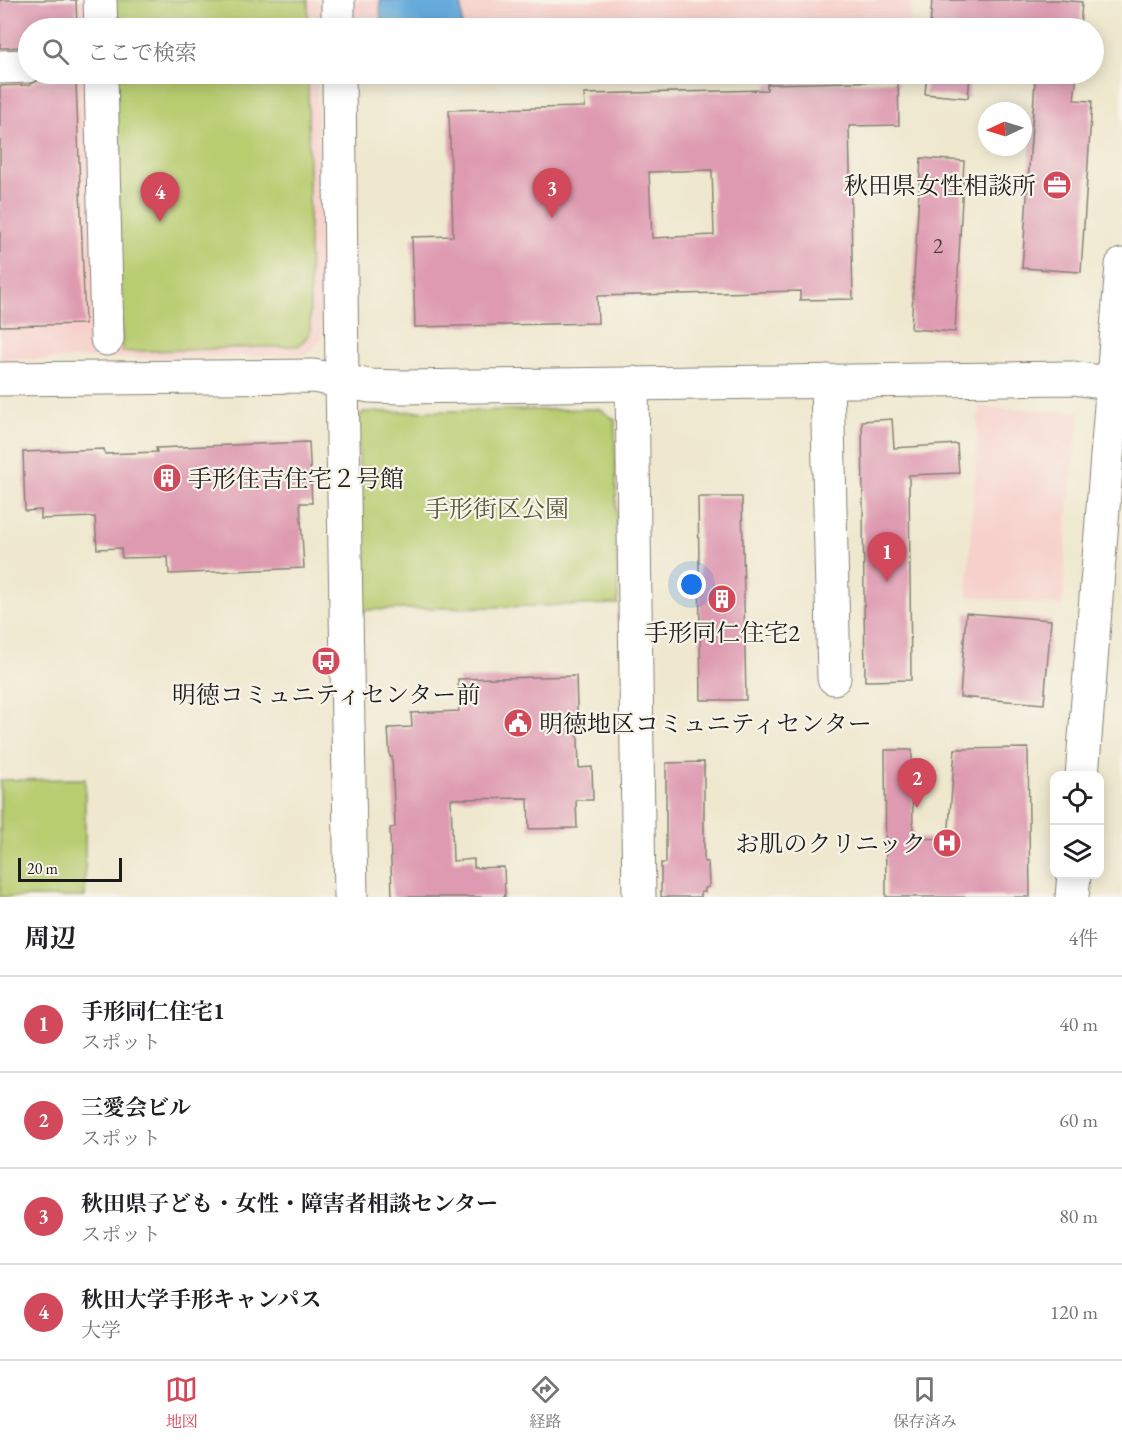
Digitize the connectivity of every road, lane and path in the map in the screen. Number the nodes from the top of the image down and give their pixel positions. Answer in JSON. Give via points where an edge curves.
{"nodes":[{"id":1,"x":100,"y":0,"type":"edge"},
{"id":2,"x":338,"y":0,"type":"edge"},
{"id":3,"x":101,"y":18,"type":"edge"},
{"id":4,"x":338,"y":18,"type":"edge"},
{"id":5,"x":18,"y":67,"type":"edge"},
{"id":6,"x":0,"y":68,"type":"edge"},
{"id":7,"x":102,"y":84,"type":"edge"},
{"id":8,"x":339,"y":84,"type":"edge"},
{"id":9,"x":1122,"y":265,"type":"edge"},
{"id":10,"x":107,"y":339,"type":"dead end"},
{"id":11,"x":0,"y":379,"type":"edge"},
{"id":12,"x":342,"y":381,"type":"junction"},
{"id":13,"x":827,"y":381,"type":"junction"},
{"id":14,"x":632,"y":383,"type":"junction"},
{"id":15,"x":1117,"y":384,"type":"edge"},
{"id":16,"x":834,"y":678,"type":"dead end"},
{"id":17,"x":1082,"y":771,"type":"edge"},
{"id":18,"x":1074,"y":879,"type":"edge"},
{"id":19,"x":351,"y":897,"type":"edge"},
{"id":20,"x":639,"y":897,"type":"edge"},
{"id":21,"x":1072,"y":897,"type":"edge"}],
"edges":[{"from":1,"to":3,"type":"street"},
{"from":2,"to":4,"type":"street"},
{"from":5,"to":6,"type":"street"},
{"from":7,"to":10,"type":"street"},
{"from":8,"to":12,"type":"street"},
{"from":9,"to":15,"type":"street"},
{"from":11,"to":12,"type":"street","via":[[313,376]]},
{"from":12,"to":14,"type":"street","via":[[401,387]]},
{"from":12,"to":19,"type":"street"},
{"from":13,"to":14,"type":"street"},
{"from":13,"to":15,"type":"street","via":[[1073,378]]},
{"from":13,"to":16,"type":"street"},
{"from":14,"to":20,"type":"street"},
{"from":15,"to":17,"type":"street"},
{"from":18,"to":21,"type":"street"}]}
